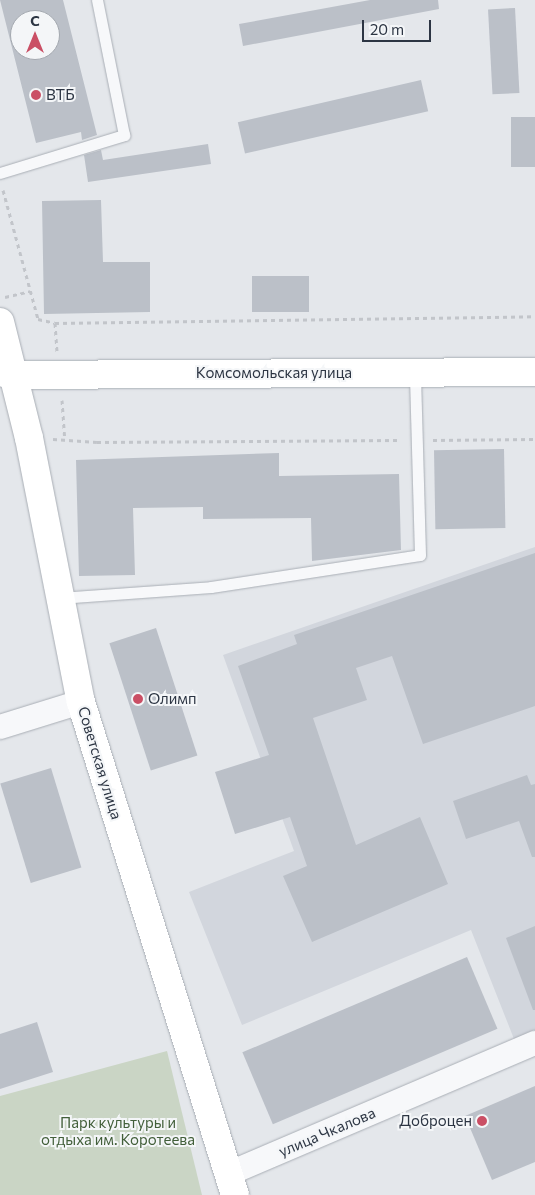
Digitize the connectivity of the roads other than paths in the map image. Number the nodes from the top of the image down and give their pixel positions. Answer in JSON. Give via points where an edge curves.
{"nodes":[{"id":1,"x":97,"y":0,"type":"edge"},
{"id":2,"x":0,"y":173,"type":"edge"},
{"id":3,"x":0,"y":322,"type":"edge"},
{"id":4,"x":415,"y":372,"type":"junction"},
{"id":5,"x":535,"y":372,"type":"edge"},
{"id":6,"x":4,"y":379,"type":"edge"},
{"id":7,"x":59,"y":598,"type":"junction"},
{"id":8,"x":81,"y":702,"type":"junction"},
{"id":9,"x":0,"y":727,"type":"edge"},
{"id":10,"x":535,"y":1043,"type":"edge"},
{"id":11,"x":232,"y":1184,"type":"edge"}],
"edges":[{"from":1,"to":2,"type":"lane","via":[[124,135]]},
{"from":3,"to":6,"type":"main road","name":"Советская улица"},
{"from":4,"to":5,"type":"main road","name":"Комсомольская улица"},
{"from":4,"to":6,"type":"main road","name":"Комсомольская улица"},
{"from":4,"to":7,"type":"lane","via":[[420,555],[211,587]]},
{"from":6,"to":7,"type":"main road","name":"Советская улица","via":[[29,438]]},
{"from":7,"to":8,"type":"main road","name":"Советская улица"},
{"from":8,"to":9,"type":"street"},
{"from":8,"to":11,"type":"main road","name":"Советская улица"},
{"from":10,"to":11,"type":"street","name":"улица Чкалова"}]}
